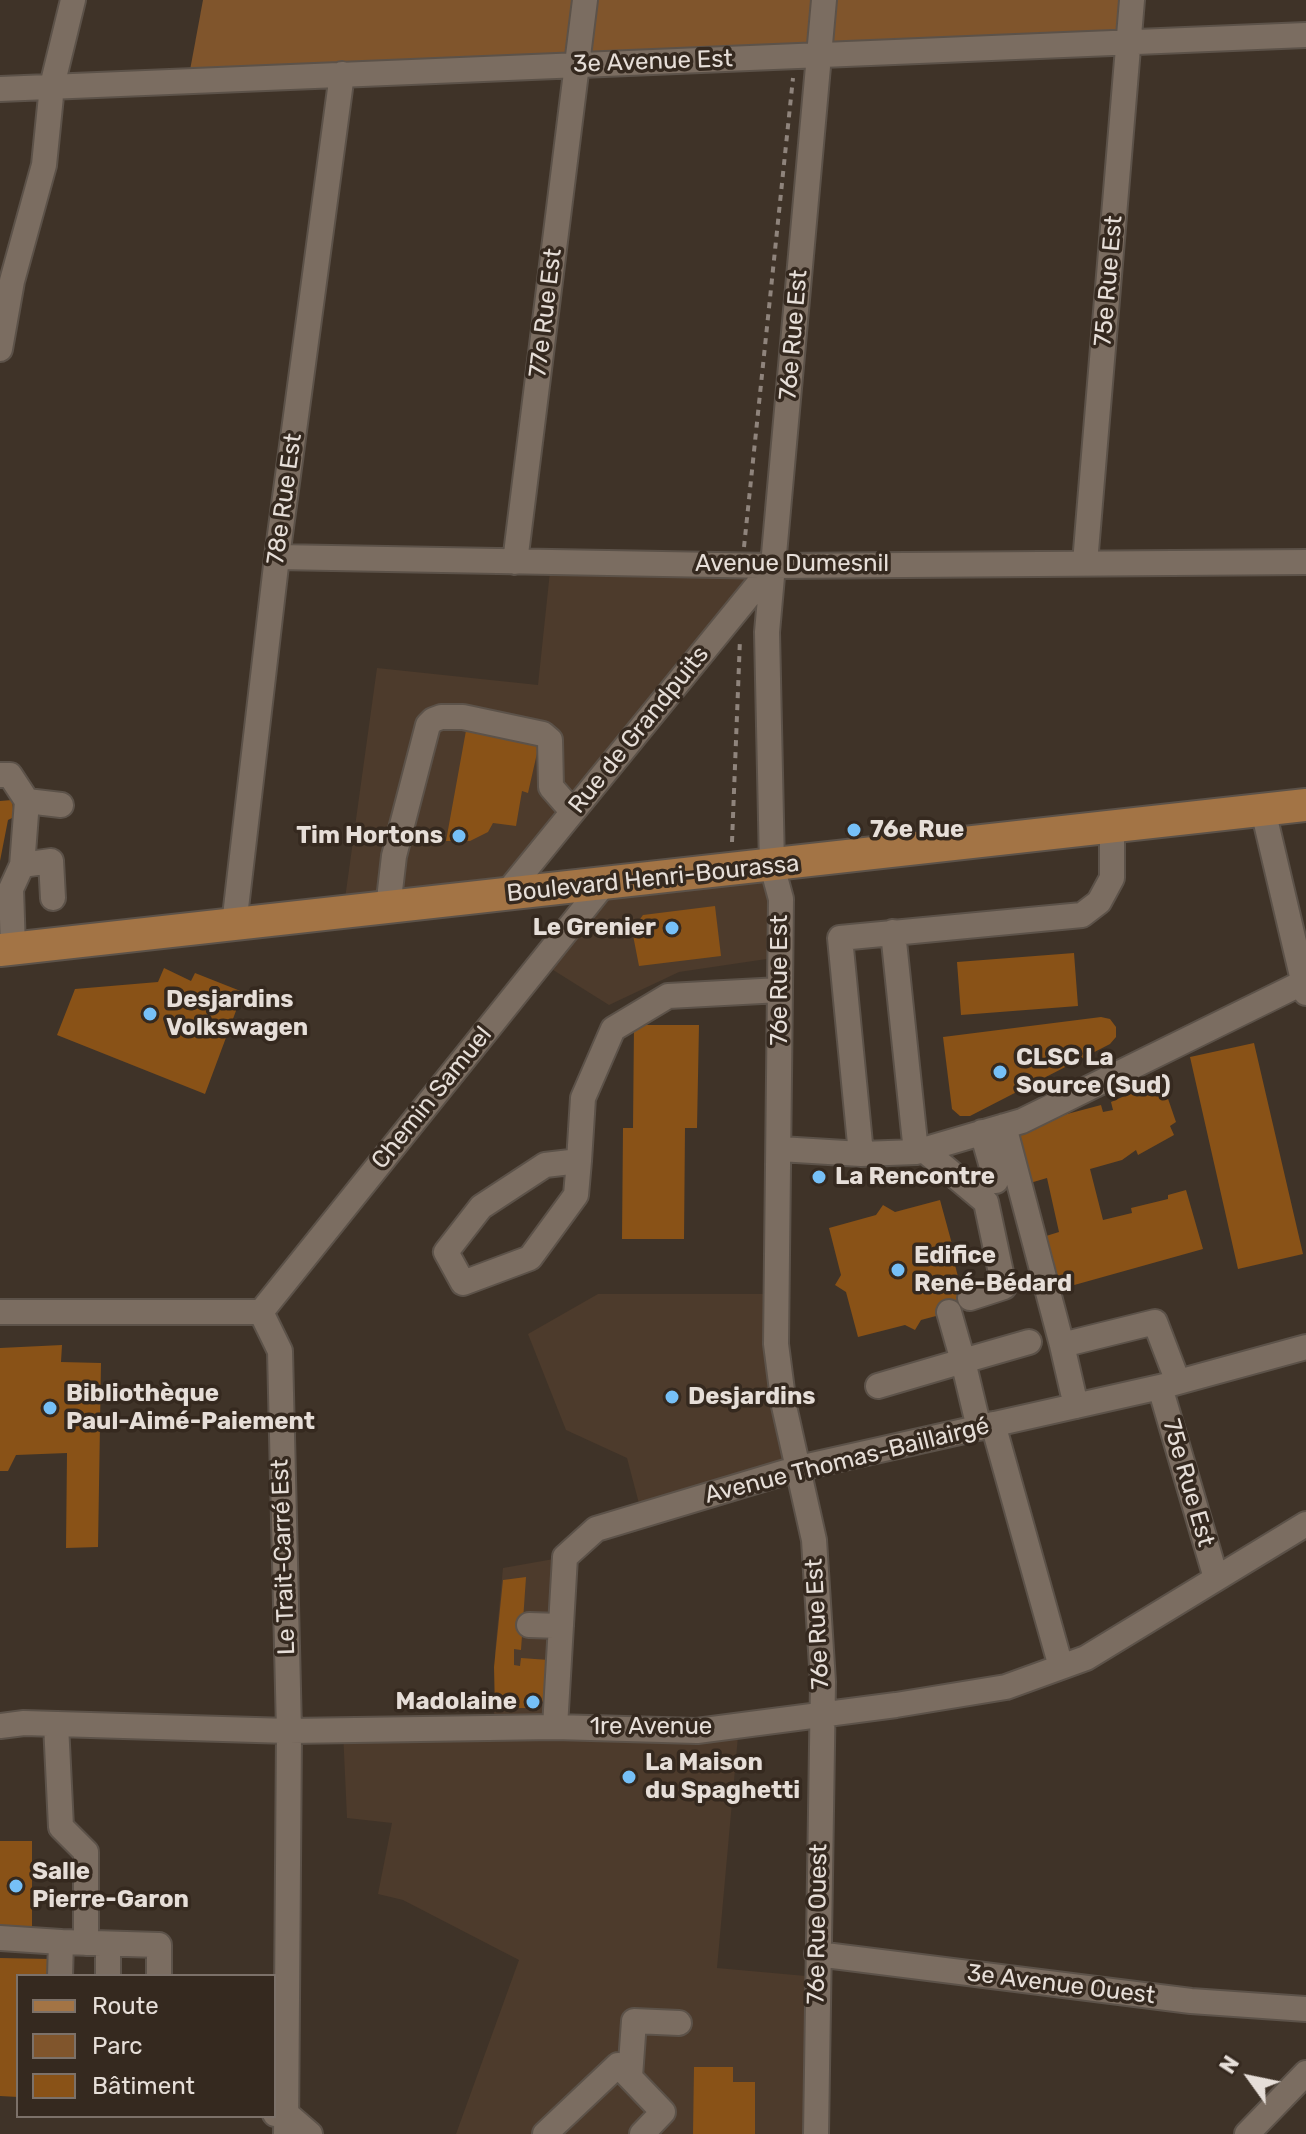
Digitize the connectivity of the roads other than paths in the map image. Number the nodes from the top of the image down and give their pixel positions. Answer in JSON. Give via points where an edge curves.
{"nodes":[{"id":1,"x":73,"y":0,"type":"edge"},
{"id":2,"x":585,"y":0,"type":"edge"},
{"id":3,"x":824,"y":0,"type":"edge"},
{"id":4,"x":1132,"y":0,"type":"edge"},
{"id":5,"x":1306,"y":35,"type":"edge"},
{"id":6,"x":1129,"y":42,"type":"junction"},
{"id":7,"x":807,"y":55,"type":"junction"},
{"id":8,"x":578,"y":65,"type":"junction"},
{"id":9,"x":342,"y":74,"type":"junction"},
{"id":10,"x":52,"y":86,"type":"junction"},
{"id":11,"x":0,"y":89,"type":"edge"},
{"id":12,"x":0,"y":349,"type":"edge"},
{"id":13,"x":277,"y":557,"type":"junction"},
{"id":14,"x":515,"y":562,"type":"junction"},
{"id":15,"x":1306,"y":562,"type":"edge"},
{"id":16,"x":1085,"y":563,"type":"junction"},
{"id":17,"x":773,"y":566,"type":"junction"},
{"id":18,"x":0,"y":775,"type":"edge"},
{"id":19,"x":27,"y":801,"type":"junction"},
{"id":20,"x":61,"y":805,"type":"dead end"},
{"id":21,"x":1306,"y":805,"type":"edge"},
{"id":22,"x":1263,"y":810,"type":"junction"},
{"id":23,"x":572,"y":811,"type":"junction"},
{"id":24,"x":1112,"y":827,"type":"junction"},
{"id":25,"x":22,"y":866,"type":"junction"},
{"id":26,"x":772,"y":866,"type":"junction"},
{"id":27,"x":604,"y":884,"type":"junction"},
{"id":28,"x":505,"y":895,"type":"junction"},
{"id":29,"x":53,"y":898,"type":"dead end"},
{"id":30,"x":388,"y":908,"type":"junction"},
{"id":31,"x":234,"y":925,"type":"junction"},
{"id":32,"x":893,"y":932,"type":"junction"},
{"id":33,"x":6,"y":950,"type":"edge"},
{"id":34,"x":1305,"y":987,"type":"edge"},
{"id":35,"x":780,"y":990,"type":"junction"},
{"id":36,"x":993,"y":1129,"type":"junction"},
{"id":37,"x":780,"y":1149,"type":"junction"},
{"id":38,"x":920,"y":1151,"type":"junction"},
{"id":39,"x":861,"y":1154,"type":"junction"},
{"id":40,"x":579,"y":1161,"type":"junction"},
{"id":41,"x":996,"y":1181,"type":"dead end"},
{"id":42,"x":970,"y":1298,"type":"dead end"},
{"id":43,"x":0,"y":1312,"type":"edge"},
{"id":44,"x":261,"y":1312,"type":"junction"},
{"id":45,"x":949,"y":1312,"type":"dead end"},
{"id":46,"x":1029,"y":1342,"type":"dead end"},
{"id":47,"x":1062,"y":1345,"type":"junction"},
{"id":48,"x":1306,"y":1347,"type":"edge"},
{"id":49,"x":963,"y":1361,"type":"junction"},
{"id":50,"x":1169,"y":1384,"type":"junction"},
{"id":51,"x":878,"y":1386,"type":"dead end"},
{"id":52,"x":1076,"y":1406,"type":"junction"},
{"id":53,"x":986,"y":1426,"type":"junction"},
{"id":54,"x":799,"y":1468,"type":"junction"},
{"id":55,"x":1306,"y":1524,"type":"edge"},
{"id":56,"x":1216,"y":1578,"type":"junction"},
{"id":57,"x":529,"y":1625,"type":"dead end"},
{"id":58,"x":561,"y":1626,"type":"junction"},
{"id":59,"x":1061,"y":1667,"type":"junction"},
{"id":60,"x":822,"y":1713,"type":"junction"},
{"id":61,"x":56,"y":1724,"type":"junction"},
{"id":62,"x":0,"y":1726,"type":"edge"},
{"id":63,"x":555,"y":1727,"type":"junction"},
{"id":64,"x":289,"y":1731,"type":"junction"},
{"id":65,"x":0,"y":1938,"type":"edge"},
{"id":66,"x":61,"y":1942,"type":"junction"},
{"id":67,"x":97,"y":1943,"type":"junction"},
{"id":68,"x":817,"y":1954,"type":"junction"},
{"id":69,"x":60,"y":1974,"type":"edge"},
{"id":70,"x":107,"y":1974,"type":"edge"},
{"id":71,"x":159,"y":1974,"type":"edge"},
{"id":72,"x":1306,"y":2009,"type":"edge"},
{"id":73,"x":679,"y":2023,"type":"dead end"},
{"id":74,"x":1306,"y":2073,"type":"edge"},
{"id":75,"x":630,"y":2077,"type":"junction"},
{"id":76,"x":283,"y":2121,"type":"edge"},
{"id":77,"x":310,"y":2134,"type":"edge"},
{"id":78,"x":545,"y":2134,"type":"edge"},
{"id":79,"x":642,"y":2134,"type":"edge"},
{"id":80,"x":816,"y":2134,"type":"edge"},
{"id":81,"x":1247,"y":2134,"type":"edge"}],
"edges":[{"from":1,"to":10,"type":"street"},
{"from":2,"to":8,"type":"street","name":"77e Rue Est"},
{"from":3,"to":7,"type":"street","name":"76e Rue Est"},
{"from":4,"to":6,"type":"street","name":"75e Rue Est"},
{"from":5,"to":6,"type":"street","name":"3e Avenue Est"},
{"from":6,"to":7,"type":"street","name":"3e Avenue Est"},
{"from":6,"to":16,"type":"street","name":"75e Rue Est"},
{"from":7,"to":8,"type":"street","name":"3e Avenue Est"},
{"from":7,"to":17,"type":"street","name":"76e Rue Est"},
{"from":8,"to":9,"type":"street","name":"3e Avenue Est"},
{"from":8,"to":14,"type":"street","name":"77e Rue Est"},
{"from":9,"to":10,"type":"street","name":"3e Avenue Est"},
{"from":9,"to":13,"type":"street","name":"78e Rue Est"},
{"from":10,"to":11,"type":"street","name":"3e Avenue Est"},
{"from":10,"to":12,"type":"street","via":[[44,165],[12,281]]},
{"from":13,"to":14,"type":"street","name":"Avenue Dumesnil"},
{"from":13,"to":31,"type":"street","name":"78e Rue Est"},
{"from":14,"to":17,"type":"street","name":"Avenue Dumesnil"},
{"from":15,"to":16,"type":"street","name":"Avenue Dumesnil"},
{"from":16,"to":17,"type":"street","name":"Avenue Dumesnil"},
{"from":17,"to":23,"type":"street","name":"Rue de Grandpuits"},
{"from":17,"to":26,"type":"street","name":"76e Rue Est","via":[[767,632]]},
{"from":18,"to":19,"type":"street","via":[[10,775]]},
{"from":19,"to":20,"type":"street"},
{"from":19,"to":25,"type":"street"},
{"from":21,"to":22,"type":"main road","name":"Boulevard Henri-Bourassa"},
{"from":22,"to":24,"type":"main road","name":"Boulevard Henri-Bourassa"},
{"from":22,"to":34,"type":"street"},
{"from":23,"to":28,"type":"street","name":"Rue de Grandpuits"},
{"from":23,"to":30,"type":"street","via":[[551,787],[550,740],[543,734],[463,717],[433,720],[394,856]]},
{"from":24,"to":26,"type":"main road","name":"Boulevard Henri-Bourassa"},
{"from":24,"to":32,"type":"street","via":[[1112,878],[1099,902],[1082,915]]},
{"from":25,"to":29,"type":"street","via":[[51,861]]},
{"from":25,"to":33,"type":"street","via":[[11,889]]},
{"from":26,"to":27,"type":"main road","name":"Boulevard Henri-Bourassa"},
{"from":26,"to":35,"type":"street","name":"76e Rue Est","via":[[781,899]]},
{"from":27,"to":28,"type":"main road","name":"Boulevard Henri-Bourassa"},
{"from":27,"to":44,"type":"street","name":"Chemin Samuel"},
{"from":28,"to":30,"type":"main road","name":"Boulevard Henri-Bourassa"},
{"from":30,"to":31,"type":"main road","name":"Boulevard Henri-Bourassa"},
{"from":31,"to":33,"type":"main road","name":"Boulevard Henri-Bourassa"},
{"from":32,"to":38,"type":"street"},
{"from":32,"to":39,"type":"street","via":[[840,938]]},
{"from":34,"to":36,"type":"street","via":[[1022,1121]]},
{"from":35,"to":37,"type":"street","name":"76e Rue Est"},
{"from":35,"to":40,"type":"street","via":[[668,996],[613,1029],[583,1098]]},
{"from":36,"to":38,"type":"street"},
{"from":36,"to":41,"type":"street"},
{"from":36,"to":47,"type":"street"},
{"from":37,"to":39,"type":"street"},
{"from":37,"to":54,"type":"street","name":"76e Rue Est","via":[[776,1344]]},
{"from":38,"to":39,"type":"street"},
{"from":38,"to":42,"type":"street","via":[[986,1202],[1004,1287]]},
{"from":40,"to":40,"type":"street","via":[[545,1165],[481,1207],[446,1252],[463,1283],[530,1258],[576,1195]]},
{"from":43,"to":44,"type":"street"},
{"from":44,"to":64,"type":"street","name":"Le Trait-Carré Est","via":[[280,1351]]},
{"from":45,"to":49,"type":"street"},
{"from":46,"to":49,"type":"street"},
{"from":47,"to":50,"type":"street","name":"75e Rue Est","via":[[1155,1322]]},
{"from":47,"to":52,"type":"street"},
{"from":48,"to":50,"type":"street","name":"Avenue Thomas-Baillairgé"},
{"from":49,"to":51,"type":"street"},
{"from":49,"to":53,"type":"street"},
{"from":50,"to":52,"type":"street","name":"Avenue Thomas-Baillairgé"},
{"from":50,"to":56,"type":"street","name":"75e Rue Est"},
{"from":52,"to":53,"type":"street","name":"Avenue Thomas-Baillairgé"},
{"from":53,"to":54,"type":"street","name":"Avenue Thomas-Baillairgé"},
{"from":53,"to":59,"type":"street"},
{"from":54,"to":58,"type":"street","name":"Avenue Thomas-Baillairgé","via":[[596,1529],[565,1557]]},
{"from":54,"to":60,"type":"street","name":"76e Rue Est","via":[[814,1540]]},
{"from":55,"to":56,"type":"street","name":"1re Avenue"},
{"from":56,"to":59,"type":"street","name":"1re Avenue","via":[[1086,1658]]},
{"from":57,"to":58,"type":"street"},
{"from":58,"to":63,"type":"street","name":"Avenue Thomas-Baillairgé"},
{"from":59,"to":60,"type":"street","name":"1re Avenue","via":[[1006,1687]]},
{"from":60,"to":63,"type":"street","name":"1re Avenue","via":[[697,1731]]},
{"from":60,"to":68,"type":"street","name":"76e Rue Ouest"},
{"from":61,"to":62,"type":"street","name":"1re Avenue"},
{"from":61,"to":64,"type":"street","name":"1re Avenue"},
{"from":61,"to":67,"type":"street","via":[[61,1827],[86,1852]]},
{"from":63,"to":64,"type":"street","name":"1re Avenue"},
{"from":64,"to":76,"type":"street","name":"Le Trait-Carré Est"},
{"from":65,"to":66,"type":"street"},
{"from":66,"to":67,"type":"street"},
{"from":66,"to":69,"type":"street"},
{"from":67,"to":70,"type":"street"},
{"from":67,"to":71,"type":"street","via":[[159,1945]]},
{"from":68,"to":72,"type":"street","name":"3e Avenue Ouest","via":[[1191,2001]]},
{"from":68,"to":80,"type":"street","name":"76e Rue Ouest"},
{"from":73,"to":75,"type":"street","via":[[634,2021]]},
{"from":74,"to":81,"type":"street"},
{"from":75,"to":78,"type":"street","via":[[618,2065]]},
{"from":75,"to":79,"type":"street","via":[[663,2112]]},
{"from":76,"to":77,"type":"street"}]}
